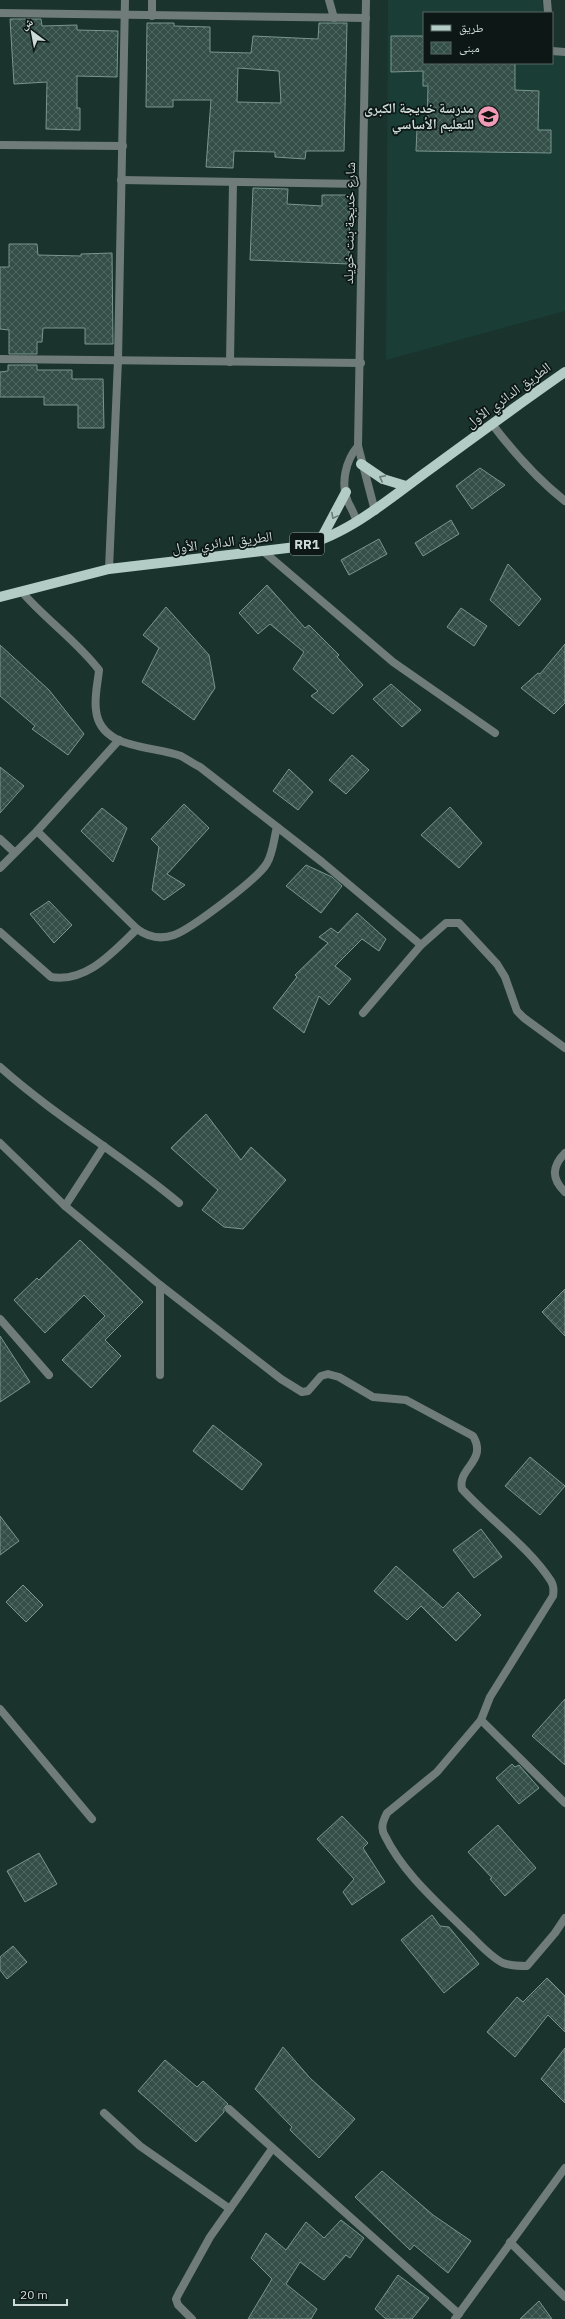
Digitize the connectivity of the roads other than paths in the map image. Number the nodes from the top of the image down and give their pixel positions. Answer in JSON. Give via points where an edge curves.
{"nodes":[{"id":1,"x":125,"y":0,"type":"edge"},
{"id":2,"x":152,"y":0,"type":"edge"},
{"id":3,"x":329,"y":0,"type":"edge"},
{"id":4,"x":366,"y":0,"type":"edge"},
{"id":5,"x":547,"y":0,"type":"edge"},
{"id":6,"x":548,"y":12,"type":"edge"},
{"id":7,"x":0,"y":13,"type":"edge"},
{"id":8,"x":125,"y":16,"type":"junction"},
{"id":9,"x":152,"y":16,"type":"junction"},
{"id":10,"x":334,"y":18,"type":"junction"},
{"id":11,"x":366,"y":18,"type":"junction"},
{"id":12,"x":553,"y":51,"type":"edge"},
{"id":13,"x":565,"y":52,"type":"edge"},
{"id":14,"x":0,"y":145,"type":"edge"},
{"id":15,"x":123,"y":146,"type":"junction"},
{"id":16,"x":121,"y":180,"type":"junction"},
{"id":17,"x":233,"y":182,"type":"junction"},
{"id":18,"x":362,"y":184,"type":"junction"},
{"id":19,"x":0,"y":359,"type":"edge"},
{"id":20,"x":118,"y":360,"type":"junction"},
{"id":21,"x":230,"y":362,"type":"junction"},
{"id":22,"x":361,"y":363,"type":"junction"},
{"id":23,"x":565,"y":372,"type":"edge"},
{"id":24,"x":492,"y":424,"type":"junction"},
{"id":25,"x":358,"y":446,"type":"junction"},
{"id":26,"x":361,"y":464,"type":"junction"},
{"id":27,"x":406,"y":486,"type":"junction"},
{"id":28,"x":346,"y":492,"type":"junction"},
{"id":29,"x":565,"y":501,"type":"edge"},
{"id":30,"x":375,"y":511,"type":"junction"},
{"id":31,"x":357,"y":522,"type":"junction"},
{"id":32,"x":321,"y":539,"type":"junction"},
{"id":33,"x":262,"y":551,"type":"junction"},
{"id":34,"x":109,"y":569,"type":"junction"},
{"id":35,"x":22,"y":592,"type":"junction"},
{"id":36,"x":0,"y":597,"type":"edge"},
{"id":37,"x":495,"y":733,"type":"dead end"},
{"id":38,"x":119,"y":740,"type":"junction"},
{"id":39,"x":277,"y":827,"type":"junction"},
{"id":40,"x":37,"y":831,"type":"junction"},
{"id":41,"x":0,"y":839,"type":"edge"},
{"id":42,"x":14,"y":852,"type":"junction"},
{"id":43,"x":0,"y":868,"type":"edge"},
{"id":44,"x":137,"y":929,"type":"junction"},
{"id":45,"x":0,"y":932,"type":"edge"},
{"id":46,"x":421,"y":945,"type":"junction"},
{"id":47,"x":363,"y":1013,"type":"dead end"},
{"id":48,"x":565,"y":1048,"type":"edge"},
{"id":49,"x":0,"y":1067,"type":"edge"},
{"id":50,"x":0,"y":1143,"type":"edge"},
{"id":51,"x":104,"y":1146,"type":"junction"},
{"id":52,"x":565,"y":1153,"type":"edge"},
{"id":53,"x":565,"y":1192,"type":"edge"},
{"id":54,"x":179,"y":1203,"type":"dead end"},
{"id":55,"x":65,"y":1206,"type":"junction"},
{"id":56,"x":160,"y":1285,"type":"junction"},
{"id":57,"x":0,"y":1319,"type":"edge"},
{"id":58,"x":50,"y":1375,"type":"dead end"},
{"id":59,"x":160,"y":1375,"type":"dead end"},
{"id":60,"x":0,"y":1709,"type":"edge"},
{"id":61,"x":481,"y":1720,"type":"junction"},
{"id":62,"x":565,"y":1803,"type":"edge"},
{"id":63,"x":92,"y":1819,"type":"dead end"},
{"id":64,"x":565,"y":1918,"type":"edge"},
{"id":65,"x":229,"y":2109,"type":"dead end"},
{"id":66,"x":104,"y":2113,"type":"dead end"},
{"id":67,"x":272,"y":2150,"type":"junction"},
{"id":68,"x":565,"y":2168,"type":"edge"},
{"id":69,"x":230,"y":2209,"type":"junction"},
{"id":70,"x":510,"y":2242,"type":"junction"},
{"id":71,"x":565,"y":2297,"type":"edge"},
{"id":72,"x":457,"y":2316,"type":"edge"},
{"id":73,"x":192,"y":2319,"type":"edge"}],
"edges":[{"from":1,"to":8,"type":"street"},
{"from":2,"to":9,"type":"street"},
{"from":3,"to":10,"type":"street"},
{"from":4,"to":11,"type":"street","name":"شارع خديجة بنت خويلد"},
{"from":5,"to":6,"type":"street"},
{"from":7,"to":8,"type":"street"},
{"from":8,"to":9,"type":"street"},
{"from":8,"to":15,"type":"street"},
{"from":9,"to":10,"type":"street"},
{"from":10,"to":11,"type":"street"},
{"from":11,"to":18,"type":"street","name":"شارع خديجة بنت خويلد"},
{"from":12,"to":13,"type":"street"},
{"from":14,"to":15,"type":"street"},
{"from":15,"to":16,"type":"street"},
{"from":16,"to":17,"type":"street"},
{"from":16,"to":20,"type":"street"},
{"from":17,"to":18,"type":"street"},
{"from":17,"to":21,"type":"street"},
{"from":18,"to":22,"type":"street","name":"شارع خديجة بنت خويلد"},
{"from":19,"to":20,"type":"street"},
{"from":20,"to":21,"type":"street"},
{"from":20,"to":34,"type":"street"},
{"from":21,"to":22,"type":"street"},
{"from":22,"to":25,"type":"street","name":"شارع خديجة بنت خويلد"},
{"from":23,"to":24,"type":"main road","name":"الطريق الدائري الأول","number":"RR1"},
{"from":24,"to":27,"type":"main road","name":"الطريق الدائري الأول","number":"RR1"},
{"from":24,"to":29,"type":"street","via":[[517,458]]},
{"from":25,"to":26,"type":"street","name":"شارع خديجة بنت خويلد"},
{"from":25,"to":28,"type":"street","via":[[347,460]]},
{"from":27,"to":26,"type":"main road","one_way":true,"via":[[383,479]]},
{"from":26,"to":30,"type":"street","name":"شارع خديجة بنت خويلد"},
{"from":27,"to":30,"type":"main road","name":"الطريق الدائري الأول","number":"RR1"},
{"from":28,"to":31,"type":"street"},
{"from":28,"to":32,"type":"main road","one_way":true},
{"from":30,"to":31,"type":"main road","name":"الطريق الدائري الأول","number":"RR1"},
{"from":31,"to":32,"type":"main road","name":"الطريق الدائري الأول","number":"RR1"},
{"from":32,"to":33,"type":"main road","name":"الطريق الدائري الأول","number":"RR1","via":[[302,546]]},
{"from":33,"to":34,"type":"main road","name":"الطريق الدائري الأول","number":"RR1"},
{"from":33,"to":37,"type":"street","via":[[393,662]]},
{"from":34,"to":35,"type":"main road","name":"الطريق الدائري الأول","number":"RR1"},
{"from":35,"to":36,"type":"main road","name":"الطريق الدائري الأول","number":"RR1"},
{"from":35,"to":38,"type":"street","via":[[89,656],[99,670],[96,709],[99,724]]},
{"from":38,"to":39,"type":"street","via":[[181,756],[200,767]]},
{"from":38,"to":40,"type":"street"},
{"from":39,"to":44,"type":"street","via":[[268,861],[261,872],[206,915],[174,935],[159,938],[144,935]]},
{"from":39,"to":46,"type":"street"},
{"from":40,"to":42,"type":"street"},
{"from":40,"to":44,"type":"street"},
{"from":41,"to":42,"type":"street"},
{"from":42,"to":43,"type":"street"},
{"from":44,"to":45,"type":"street","via":[[95,967],[59,978],[52,977]]},
{"from":46,"to":47,"type":"street"},
{"from":46,"to":48,"type":"street","via":[[446,923],[459,923],[497,964],[505,977],[517,1011]]},
{"from":49,"to":51,"type":"street"},
{"from":50,"to":55,"type":"street"},
{"from":51,"to":54,"type":"street"},
{"from":51,"to":55,"type":"street"},
{"from":52,"to":53,"type":"street","via":[[556,1163],[554,1173],[558,1186]]},
{"from":55,"to":56,"type":"street"},
{"from":56,"to":59,"type":"street"},
{"from":56,"to":61,"type":"street","via":[[281,1379],[302,1392],[308,1391],[316,1380],[328,1374],[339,1377],[373,1397],[406,1400],[473,1436],[478,1445],[478,1452],[463,1480],[462,1489],[531,1558],[554,1589],[553,1596],[490,1696]]},
{"from":57,"to":58,"type":"street"},
{"from":60,"to":63,"type":"street"},
{"from":61,"to":62,"type":"street"},
{"from":61,"to":64,"type":"street","via":[[437,1772],[387,1813],[383,1822],[384,1836],[409,1871],[440,1905],[502,1962],[514,1966],[527,1966]]},
{"from":65,"to":67,"type":"street"},
{"from":66,"to":69,"type":"street","via":[[140,2146]]},
{"from":67,"to":69,"type":"street"},
{"from":67,"to":72,"type":"street"},
{"from":68,"to":70,"type":"street"},
{"from":69,"to":73,"type":"street","via":[[210,2237],[176,2299],[178,2305]]},
{"from":70,"to":71,"type":"street"},
{"from":70,"to":72,"type":"street"}]}
